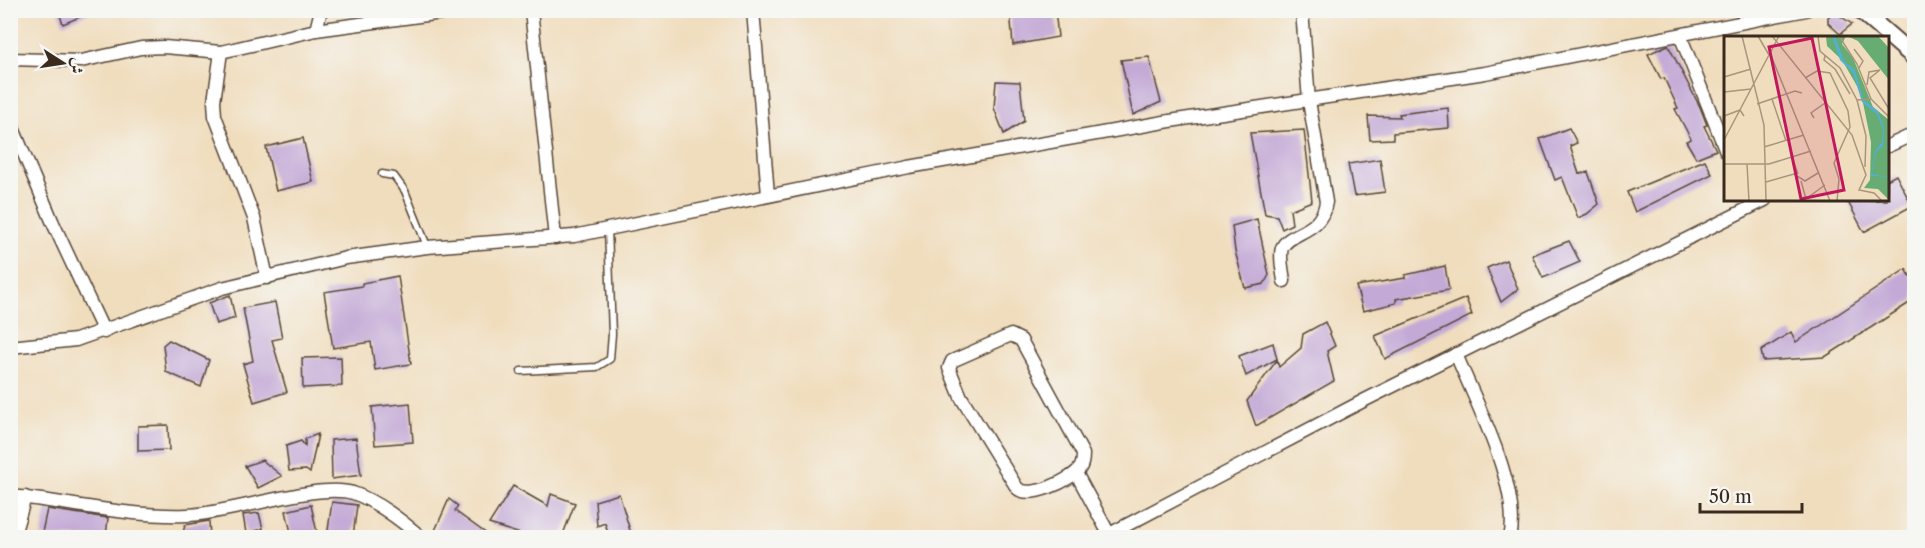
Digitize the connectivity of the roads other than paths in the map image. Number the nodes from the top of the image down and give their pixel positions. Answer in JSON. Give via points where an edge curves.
{"nodes":[{"id":1,"x":321,"y":10,"type":"edge"},
{"id":2,"x":463,"y":10,"type":"edge"},
{"id":3,"x":531,"y":10,"type":"edge"},
{"id":4,"x":753,"y":10,"type":"edge"},
{"id":5,"x":1302,"y":10,"type":"edge"},
{"id":6,"x":1806,"y":10,"type":"edge"},
{"id":7,"x":1860,"y":10,"type":"edge"},
{"id":8,"x":316,"y":30,"type":"junction"},
{"id":9,"x":1680,"y":35,"type":"junction"},
{"id":10,"x":221,"y":52,"type":"junction"},
{"id":11,"x":1914,"y":57,"type":"edge"},
{"id":12,"x":10,"y":59,"type":"edge"},
{"id":13,"x":1309,"y":101,"type":"junction"},
{"id":14,"x":10,"y":121,"type":"edge"},
{"id":15,"x":1914,"y":134,"type":"edge"},
{"id":16,"x":1889,"y":145,"type":"edge"},
{"id":17,"x":1724,"y":148,"type":"edge"},
{"id":18,"x":382,"y":174,"type":"dead end"},
{"id":19,"x":768,"y":195,"type":"junction"},
{"id":20,"x":1748,"y":203,"type":"edge"},
{"id":21,"x":608,"y":229,"type":"junction"},
{"id":22,"x":555,"y":238,"type":"junction"},
{"id":23,"x":428,"y":247,"type":"junction"},
{"id":24,"x":267,"y":278,"type":"junction"},
{"id":25,"x":1284,"y":280,"type":"dead end"},
{"id":26,"x":104,"y":332,"type":"junction"},
{"id":27,"x":10,"y":347,"type":"edge"},
{"id":28,"x":1456,"y":354,"type":"junction"},
{"id":29,"x":521,"y":371,"type":"dead end"},
{"id":30,"x":1076,"y":473,"type":"junction"},
{"id":31,"x":10,"y":496,"type":"edge"},
{"id":32,"x":25,"y":497,"type":"junction"},
{"id":33,"x":1105,"y":536,"type":"edge"},
{"id":34,"x":13,"y":537,"type":"edge"},
{"id":35,"x":422,"y":537,"type":"edge"},
{"id":36,"x":1510,"y":537,"type":"edge"}],
"edges":[{"from":1,"to":8,"type":"street"},
{"from":2,"to":8,"type":"street"},
{"from":3,"to":22,"type":"street"},
{"from":4,"to":19,"type":"street"},
{"from":5,"to":13,"type":"street"},
{"from":6,"to":9,"type":"street"},
{"from":7,"to":11,"type":"street"},
{"from":8,"to":10,"type":"street"},
{"from":9,"to":13,"type":"street"},
{"from":9,"to":17,"type":"street"},
{"from":10,"to":12,"type":"street","via":[[164,47],[81,60]]},
{"from":10,"to":24,"type":"street","via":[[215,116],[254,218]]},
{"from":13,"to":19,"type":"street","via":[[1170,121]]},
{"from":13,"to":25,"type":"street","via":[[1325,210],[1313,228],[1286,242],[1281,249]]},
{"from":14,"to":26,"type":"street"},
{"from":15,"to":16,"type":"street"},
{"from":18,"to":23,"type":"lane","via":[[394,176],[405,191]]},
{"from":19,"to":21,"type":"street"},
{"from":20,"to":28,"type":"street","via":[[1519,325]]},
{"from":21,"to":22,"type":"street"},
{"from":21,"to":29,"type":"lane","via":[[610,359],[597,367]]},
{"from":22,"to":23,"type":"street"},
{"from":23,"to":24,"type":"street","via":[[346,258]]},
{"from":24,"to":26,"type":"street","via":[[222,288]]},
{"from":26,"to":27,"type":"street","via":[[58,343]]},
{"from":28,"to":33,"type":"street"},
{"from":28,"to":36,"type":"street","via":[[1510,493]]},
{"from":30,"to":30,"type":"street","via":[[1038,492],[1019,491],[961,397],[950,375],[952,361],[1011,335],[1021,340],[1083,454]]},
{"from":30,"to":33,"type":"street"},
{"from":31,"to":32,"type":"street"},
{"from":32,"to":34,"type":"street"},
{"from":32,"to":35,"type":"street","via":[[149,514],[188,515],[331,490],[354,494]]}]}
